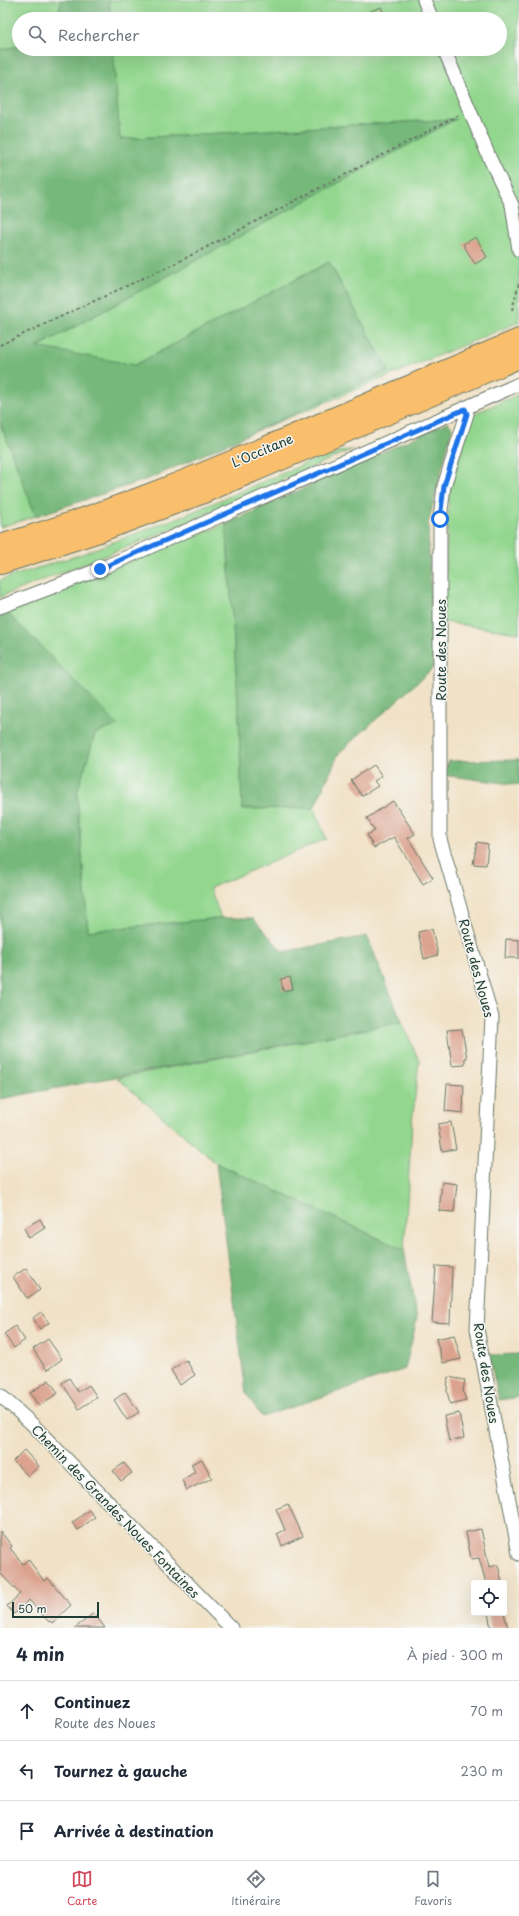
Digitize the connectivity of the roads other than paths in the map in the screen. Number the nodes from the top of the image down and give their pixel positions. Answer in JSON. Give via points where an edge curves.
{"nodes":[{"id":1,"x":424,"y":0,"type":"edge"},
{"id":2,"x":429,"y":12,"type":"edge"},
{"id":3,"x":447,"y":56,"type":"edge"},
{"id":4,"x":519,"y":250,"type":"edge"},
{"id":5,"x":519,"y":340,"type":"edge"},
{"id":6,"x":519,"y":357,"type":"edge"},
{"id":7,"x":519,"y":384,"type":"edge"},
{"id":8,"x":465,"y":409,"type":"junction"},
{"id":9,"x":0,"y":546,"type":"edge"},
{"id":10,"x":0,"y":563,"type":"edge"},
{"id":11,"x":0,"y":607,"type":"edge"},
{"id":12,"x":0,"y":1395,"type":"edge"},
{"id":13,"x":519,"y":1554,"type":"edge"},
{"id":14,"x":231,"y":1628,"type":"edge"}],
"edges":[{"from":1,"to":2,"type":"street"},
{"from":3,"to":4,"type":"street","via":[[512,205]]},
{"from":5,"to":9,"type":"highway","name":"L'Occitane","via":[[210,472],[141,499]]},
{"from":6,"to":10,"type":"highway","name":"L'Occitane","via":[[201,493],[99,532]]},
{"from":7,"to":8,"type":"street"},
{"from":8,"to":11,"type":"street","via":[[100,569]]},
{"from":8,"to":13,"type":"street","name":"Route des Noues","via":[[467,414],[444,486],[440,519],[440,839],[492,1018],[477,1329]]},
{"from":12,"to":14,"type":"street","name":"Chemin des Grandes Noues Fontaines","via":[[32,1424]]}]}
